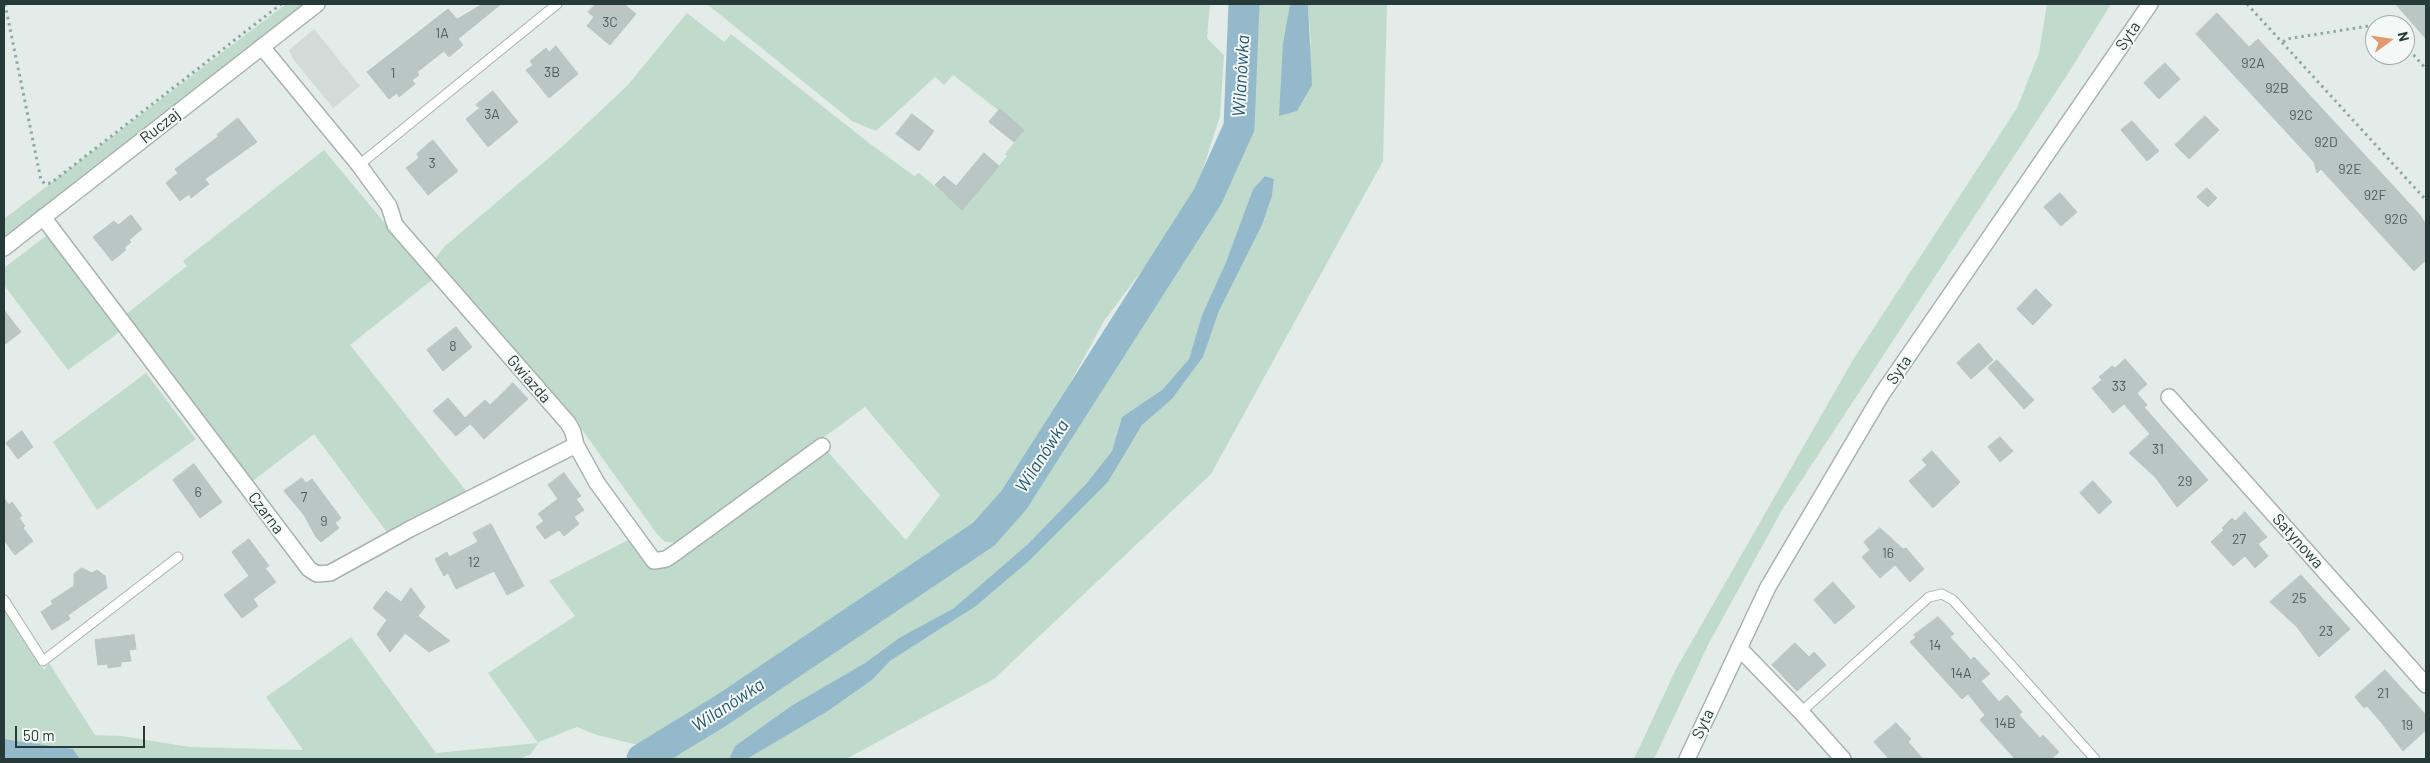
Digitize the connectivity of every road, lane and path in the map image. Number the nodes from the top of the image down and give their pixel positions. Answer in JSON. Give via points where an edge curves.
{"nodes":[{"id":1,"x":5,"y":4,"type":"edge"},
{"id":2,"x":281,"y":4,"type":"edge"},
{"id":3,"x":317,"y":4,"type":"edge"},
{"id":4,"x":557,"y":4,"type":"edge"},
{"id":5,"x":2150,"y":4,"type":"edge"},
{"id":6,"x":2247,"y":4,"type":"edge"},
{"id":7,"x":2365,"y":27,"type":"edge"},
{"id":8,"x":2283,"y":42,"type":"junction"},
{"id":9,"x":262,"y":47,"type":"junction"},
{"id":10,"x":2415,"y":56,"type":"edge"},
{"id":11,"x":2426,"y":69,"type":"edge"},
{"id":12,"x":359,"y":165,"type":"junction"},
{"id":13,"x":2426,"y":197,"type":"edge"},
{"id":14,"x":44,"y":217,"type":"junction"},
{"id":15,"x":4,"y":248,"type":"edge"},
{"id":16,"x":2169,"y":397,"type":"dead end"},
{"id":17,"x":576,"y":445,"type":"junction"},
{"id":18,"x":822,"y":446,"type":"dead end"},
{"id":19,"x":178,"y":557,"type":"dead end"},
{"id":20,"x":4,"y":600,"type":"edge"},
{"id":21,"x":1739,"y":648,"type":"junction"},
{"id":22,"x":2426,"y":685,"type":"edge"},
{"id":23,"x":1801,"y":712,"type":"junction"},
{"id":24,"x":1687,"y":759,"type":"edge"},
{"id":25,"x":1843,"y":759,"type":"edge"},
{"id":26,"x":2095,"y":759,"type":"edge"}],
"edges":[{"from":1,"to":2,"type":"path","via":[[41,180],[45,184],[51,183]]},
{"from":3,"to":9,"type":"street","name":"Ruczaj"},
{"from":4,"to":12,"type":"lane"},
{"from":5,"to":21,"type":"street","name":"Syta","via":[[1882,394],[1777,570]]},
{"from":6,"to":8,"type":"path"},
{"from":7,"to":8,"type":"path"},
{"from":8,"to":13,"type":"path"},
{"from":9,"to":12,"type":"street","name":"Gwiazda"},
{"from":9,"to":14,"type":"street","name":"Ruczaj"},
{"from":10,"to":11,"type":"path"},
{"from":12,"to":17,"type":"street","name":"Gwiazda","via":[[389,206],[395,224],[568,423]]},
{"from":14,"to":15,"type":"street","name":"Ruczaj"},
{"from":14,"to":17,"type":"street","name":"Czarna","via":[[309,570],[317,574],[330,573],[410,528]]},
{"from":16,"to":22,"type":"street","name":"Satynowa"},
{"from":17,"to":18,"type":"street","name":"Gwiazda","via":[[597,483],[650,557],[657,562],[675,554]]},
{"from":19,"to":20,"type":"lane","via":[[43,661]]},
{"from":21,"to":23,"type":"street"},
{"from":21,"to":24,"type":"street","name":"Syta"},
{"from":23,"to":25,"type":"street"},
{"from":23,"to":26,"type":"lane","via":[[1929,597],[1942,594],[1953,600]]}]}
